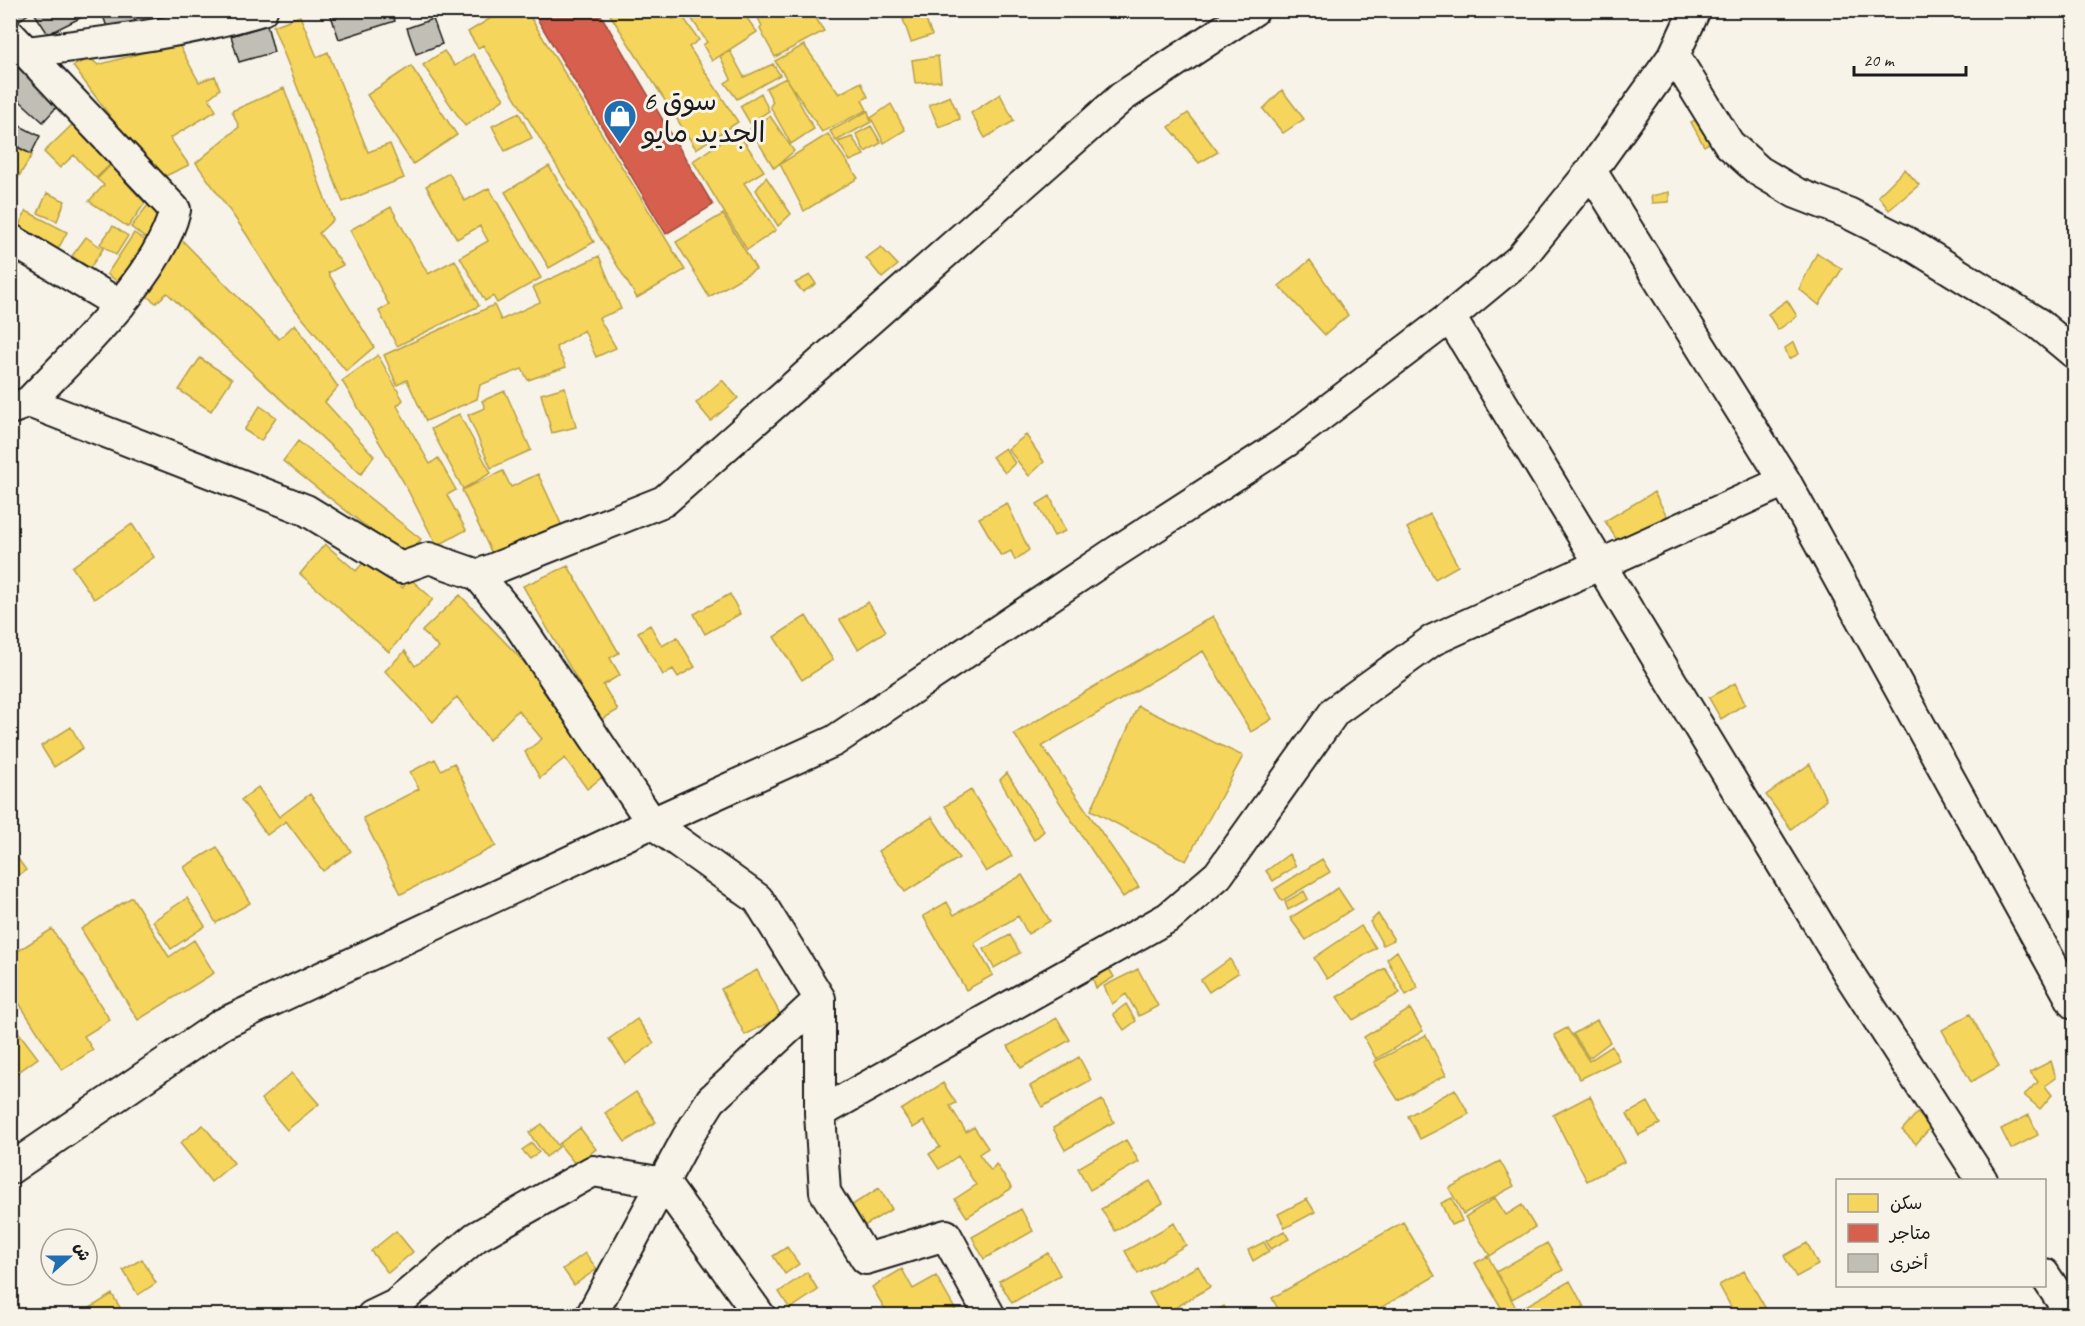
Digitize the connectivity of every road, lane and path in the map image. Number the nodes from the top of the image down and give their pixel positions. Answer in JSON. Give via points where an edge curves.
{"nodes":[{"id":1,"x":262,"y":10,"type":"edge"},
{"id":2,"x":1254,"y":10,"type":"edge"},
{"id":3,"x":1690,"y":12,"type":"edge"},
{"id":4,"x":18,"y":44,"type":"edge"},
{"id":5,"x":1674,"y":55,"type":"junction"},
{"id":6,"x":1591,"y":171,"type":"junction"},
{"id":7,"x":10,"y":239,"type":"edge"},
{"id":8,"x":120,"y":305,"type":"junction"},
{"id":9,"x":1450,"y":317,"type":"junction"},
{"id":10,"x":2074,"y":353,"type":"edge"},
{"id":11,"x":20,"y":405,"type":"edge"},
{"id":12,"x":1785,"y":481,"type":"junction"},
{"id":13,"x":1599,"y":563,"type":"junction"},
{"id":14,"x":478,"y":575,"type":"junction"},
{"id":15,"x":652,"y":823,"type":"junction"},
{"id":16,"x":820,"y":999,"type":"junction"},
{"id":17,"x":2074,"y":1004,"type":"edge"},
{"id":18,"x":820,"y":1113,"type":"junction"},
{"id":19,"x":10,"y":1169,"type":"edge"},
{"id":20,"x":1981,"y":1179,"type":"edge"},
{"id":21,"x":664,"y":1183,"type":"junction"},
{"id":22,"x":2046,"y":1277,"type":"edge"},
{"id":23,"x":372,"y":1316,"type":"edge"},
{"id":24,"x":591,"y":1316,"type":"edge"},
{"id":25,"x":760,"y":1316,"type":"edge"},
{"id":26,"x":990,"y":1316,"type":"edge"},
{"id":27,"x":2072,"y":1316,"type":"edge"}],
"edges":[{"from":1,"to":4,"type":"street","via":[[216,24],[137,38]]},
{"from":2,"to":14,"type":"street","via":[[1122,97],[664,501]]},
{"from":3,"to":5,"type":"street"},
{"from":4,"to":8,"type":"street","via":[[175,210],[170,231]]},
{"from":5,"to":6,"type":"street"},
{"from":5,"to":10,"type":"street","via":[[1729,144],[1759,171],[1796,193],[1910,244],[2039,324]]},
{"from":6,"to":9,"type":"street","via":[[1520,259]]},
{"from":6,"to":12,"type":"street"},
{"from":7,"to":8,"type":"street"},
{"from":8,"to":11,"type":"street"},
{"from":9,"to":13,"type":"street"},
{"from":9,"to":15,"type":"street","via":[[1286,442],[834,741]]},
{"from":11,"to":14,"type":"street","via":[[306,510],[401,568],[429,558]]},
{"from":12,"to":13,"type":"street"},
{"from":12,"to":17,"type":"street"},
{"from":13,"to":18,"type":"street","via":[[1433,640],[1335,711],[1218,875],[1169,917]]},
{"from":13,"to":20,"type":"street","via":[[1847,971]]},
{"from":14,"to":15,"type":"street","via":[[519,625]]},
{"from":15,"to":16,"type":"street","via":[[758,899]]},
{"from":15,"to":19,"type":"street","via":[[222,1024]]},
{"from":16,"to":18,"type":"street"},
{"from":16,"to":21,"type":"street","via":[[711,1100]]},
{"from":18,"to":26,"type":"street","via":[[825,1192],[866,1259],[946,1235]]},
{"from":21,"to":23,"type":"street","via":[[593,1171],[476,1238],[395,1305]]},
{"from":21,"to":24,"type":"street"},
{"from":21,"to":25,"type":"street"},
{"from":22,"to":27,"type":"street"}]}
